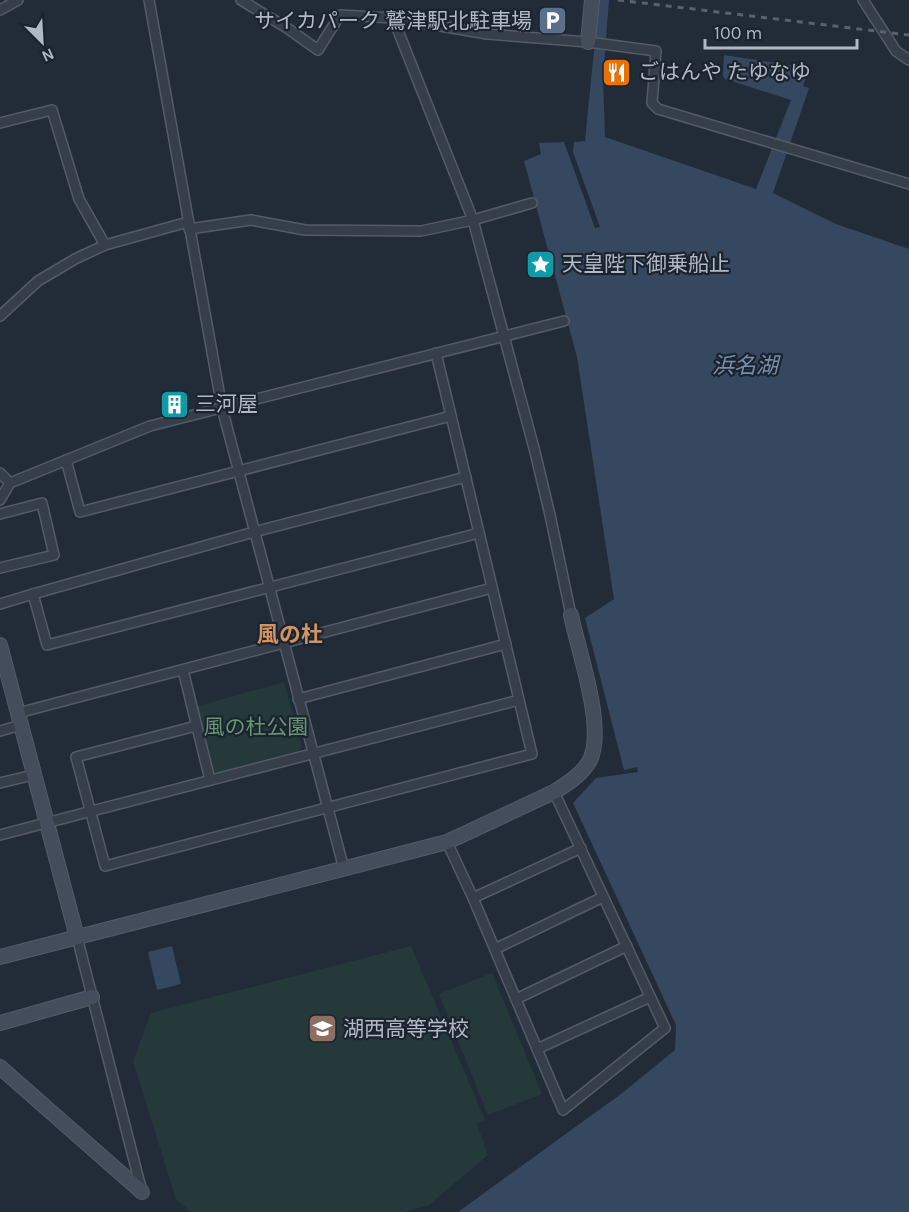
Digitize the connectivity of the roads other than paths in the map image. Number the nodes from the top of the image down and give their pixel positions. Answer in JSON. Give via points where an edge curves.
{"nodes":[{"id":1,"x":18,"y":0,"type":"edge"},
{"id":2,"x":149,"y":0,"type":"edge"},
{"id":3,"x":241,"y":0,"type":"edge"},
{"id":4,"x":592,"y":0,"type":"edge"},
{"id":5,"x":863,"y":0,"type":"edge"},
{"id":6,"x":0,"y":10,"type":"edge"},
{"id":7,"x":393,"y":18,"type":"junction"},
{"id":8,"x":588,"y":42,"type":"junction"},
{"id":9,"x":909,"y":60,"type":"edge"},
{"id":10,"x":0,"y":123,"type":"edge"},
{"id":11,"x":909,"y":184,"type":"edge"},
{"id":12,"x":532,"y":203,"type":"dead end"},
{"id":13,"x":473,"y":220,"type":"junction"},
{"id":14,"x":188,"y":226,"type":"junction"},
{"id":15,"x":105,"y":245,"type":"junction"},
{"id":16,"x":0,"y":316,"type":"edge"},
{"id":17,"x":564,"y":321,"type":"dead end"},
{"id":18,"x":504,"y":335,"type":"junction"},
{"id":19,"x":436,"y":353,"type":"junction"},
{"id":20,"x":222,"y":408,"type":"junction"},
{"id":21,"x":451,"y":416,"type":"junction"},
{"id":22,"x":66,"y":460,"type":"junction"},
{"id":23,"x":238,"y":471,"type":"junction"},
{"id":24,"x":0,"y":473,"type":"edge"},
{"id":25,"x":466,"y":477,"type":"junction"},
{"id":26,"x":10,"y":483,"type":"junction"},
{"id":27,"x":0,"y":500,"type":"edge"},
{"id":28,"x":0,"y":513,"type":"edge"},
{"id":29,"x":255,"y":532,"type":"junction"},
{"id":30,"x":479,"y":533,"type":"junction"},
{"id":31,"x":0,"y":568,"type":"edge"},
{"id":32,"x":269,"y":588,"type":"junction"},
{"id":33,"x":492,"y":588,"type":"junction"},
{"id":34,"x":33,"y":594,"type":"junction"},
{"id":35,"x":0,"y":604,"type":"edge"},
{"id":36,"x":571,"y":615,"type":"joint"},
{"id":37,"x":284,"y":642,"type":"junction"},
{"id":38,"x":506,"y":644,"type":"junction"},
{"id":39,"x":0,"y":645,"type":"edge"},
{"id":40,"x":183,"y":670,"type":"junction"},
{"id":41,"x":298,"y":699,"type":"junction"},
{"id":42,"x":519,"y":700,"type":"junction"},
{"id":43,"x":20,"y":719,"type":"junction"},
{"id":44,"x":196,"y":726,"type":"junction"},
{"id":45,"x":0,"y":731,"type":"edge"},
{"id":46,"x":313,"y":754,"type":"junction"},
{"id":47,"x":33,"y":775,"type":"junction"},
{"id":48,"x":210,"y":780,"type":"junction"},
{"id":49,"x":0,"y":783,"type":"edge"},
{"id":50,"x":554,"y":792,"type":"junction"},
{"id":51,"x":328,"y":808,"type":"junction"},
{"id":52,"x":89,"y":812,"type":"junction"},
{"id":53,"x":47,"y":824,"type":"junction"},
{"id":54,"x":0,"y":835,"type":"edge"},
{"id":55,"x":447,"y":842,"type":"junction"},
{"id":56,"x":581,"y":848,"type":"junction"},
{"id":57,"x":344,"y":869,"type":"junction"},
{"id":58,"x":603,"y":897,"type":"junction"},
{"id":59,"x":473,"y":898,"type":"junction"},
{"id":60,"x":77,"y":937,"type":"junction"},
{"id":61,"x":627,"y":946,"type":"junction"},
{"id":62,"x":495,"y":949,"type":"junction"},
{"id":63,"x":0,"y":957,"type":"edge"},
{"id":64,"x":650,"y":997,"type":"junction"},
{"id":65,"x":92,"y":998,"type":"junction"},
{"id":66,"x":516,"y":999,"type":"junction"},
{"id":67,"x":0,"y":1023,"type":"edge"},
{"id":68,"x":537,"y":1049,"type":"junction"},
{"id":69,"x":0,"y":1066,"type":"edge"},
{"id":70,"x":142,"y":1191,"type":"joint"}],
"edges":[{"from":1,"to":6,"type":"street"},
{"from":2,"to":14,"type":"street"},
{"from":3,"to":7,"type":"street","via":[[318,50],[340,15]]},
{"from":4,"to":8,"type":"street"},
{"from":5,"to":9,"type":"street","via":[[896,51]]},
{"from":7,"to":8,"type":"street","via":[[487,34]]},
{"from":7,"to":13,"type":"street"},
{"from":8,"to":11,"type":"street","via":[[656,51],[652,103],[657,109]]},
{"from":10,"to":15,"type":"street","via":[[52,111],[79,199]]},
{"from":12,"to":13,"type":"street"},
{"from":13,"to":14,"type":"street","via":[[421,231],[305,230],[251,220]]},
{"from":13,"to":18,"type":"street"},
{"from":14,"to":15,"type":"street"},
{"from":14,"to":20,"type":"street"},
{"from":15,"to":16,"type":"street","via":[[38,281]]},
{"from":17,"to":18,"type":"street"},
{"from":18,"to":19,"type":"street"},
{"from":18,"to":36,"type":"street"},
{"from":19,"to":20,"type":"street"},
{"from":19,"to":21,"type":"street"},
{"from":20,"to":22,"type":"street","via":[[150,426]]},
{"from":20,"to":23,"type":"street"},
{"from":21,"to":23,"type":"street"},
{"from":21,"to":25,"type":"street"},
{"from":22,"to":23,"type":"street","via":[[80,512]]},
{"from":22,"to":26,"type":"street"},
{"from":23,"to":29,"type":"street"},
{"from":24,"to":26,"type":"street"},
{"from":25,"to":29,"type":"street"},
{"from":25,"to":30,"type":"street"},
{"from":26,"to":27,"type":"street"},
{"from":28,"to":31,"type":"street","via":[[42,503],[54,555]]},
{"from":29,"to":32,"type":"street"},
{"from":29,"to":34,"type":"street"},
{"from":30,"to":32,"type":"street"},
{"from":30,"to":33,"type":"street"},
{"from":32,"to":34,"type":"street","via":[[47,645]]},
{"from":32,"to":37,"type":"street"},
{"from":33,"to":37,"type":"street"},
{"from":33,"to":38,"type":"street"},
{"from":34,"to":35,"type":"street"},
{"from":36,"to":50,"type":"street","via":[[596,732],[588,762],[569,783]]},
{"from":37,"to":40,"type":"street"},
{"from":37,"to":41,"type":"street"},
{"from":38,"to":41,"type":"street"},
{"from":38,"to":42,"type":"street"},
{"from":39,"to":43,"type":"street"},
{"from":40,"to":43,"type":"street"},
{"from":40,"to":44,"type":"street"},
{"from":41,"to":46,"type":"street"},
{"from":42,"to":46,"type":"street"},
{"from":42,"to":51,"type":"street","via":[[532,754]]},
{"from":43,"to":45,"type":"street"},
{"from":43,"to":47,"type":"street"},
{"from":44,"to":48,"type":"street"},
{"from":44,"to":52,"type":"street","via":[[76,757]]},
{"from":46,"to":48,"type":"street"},
{"from":46,"to":51,"type":"street"},
{"from":47,"to":49,"type":"street"},
{"from":47,"to":53,"type":"street"},
{"from":48,"to":52,"type":"street"},
{"from":50,"to":55,"type":"street"},
{"from":50,"to":56,"type":"street"},
{"from":51,"to":52,"type":"street","via":[[105,866]]},
{"from":51,"to":57,"type":"street"},
{"from":52,"to":53,"type":"street"},
{"from":53,"to":54,"type":"street"},
{"from":53,"to":60,"type":"street"},
{"from":55,"to":57,"type":"street"},
{"from":55,"to":59,"type":"street"},
{"from":56,"to":58,"type":"street"},
{"from":56,"to":59,"type":"street"},
{"from":57,"to":60,"type":"street"},
{"from":58,"to":61,"type":"street"},
{"from":58,"to":62,"type":"street"},
{"from":59,"to":62,"type":"street"},
{"from":60,"to":63,"type":"street"},
{"from":60,"to":65,"type":"street"},
{"from":61,"to":64,"type":"street"},
{"from":61,"to":66,"type":"street"},
{"from":62,"to":66,"type":"street"},
{"from":64,"to":68,"type":"street"},
{"from":64,"to":68,"type":"street","via":[[664,1028],[563,1110]]},
{"from":65,"to":67,"type":"street"},
{"from":65,"to":70,"type":"street"},
{"from":66,"to":68,"type":"street"},
{"from":69,"to":70,"type":"street"}]}
